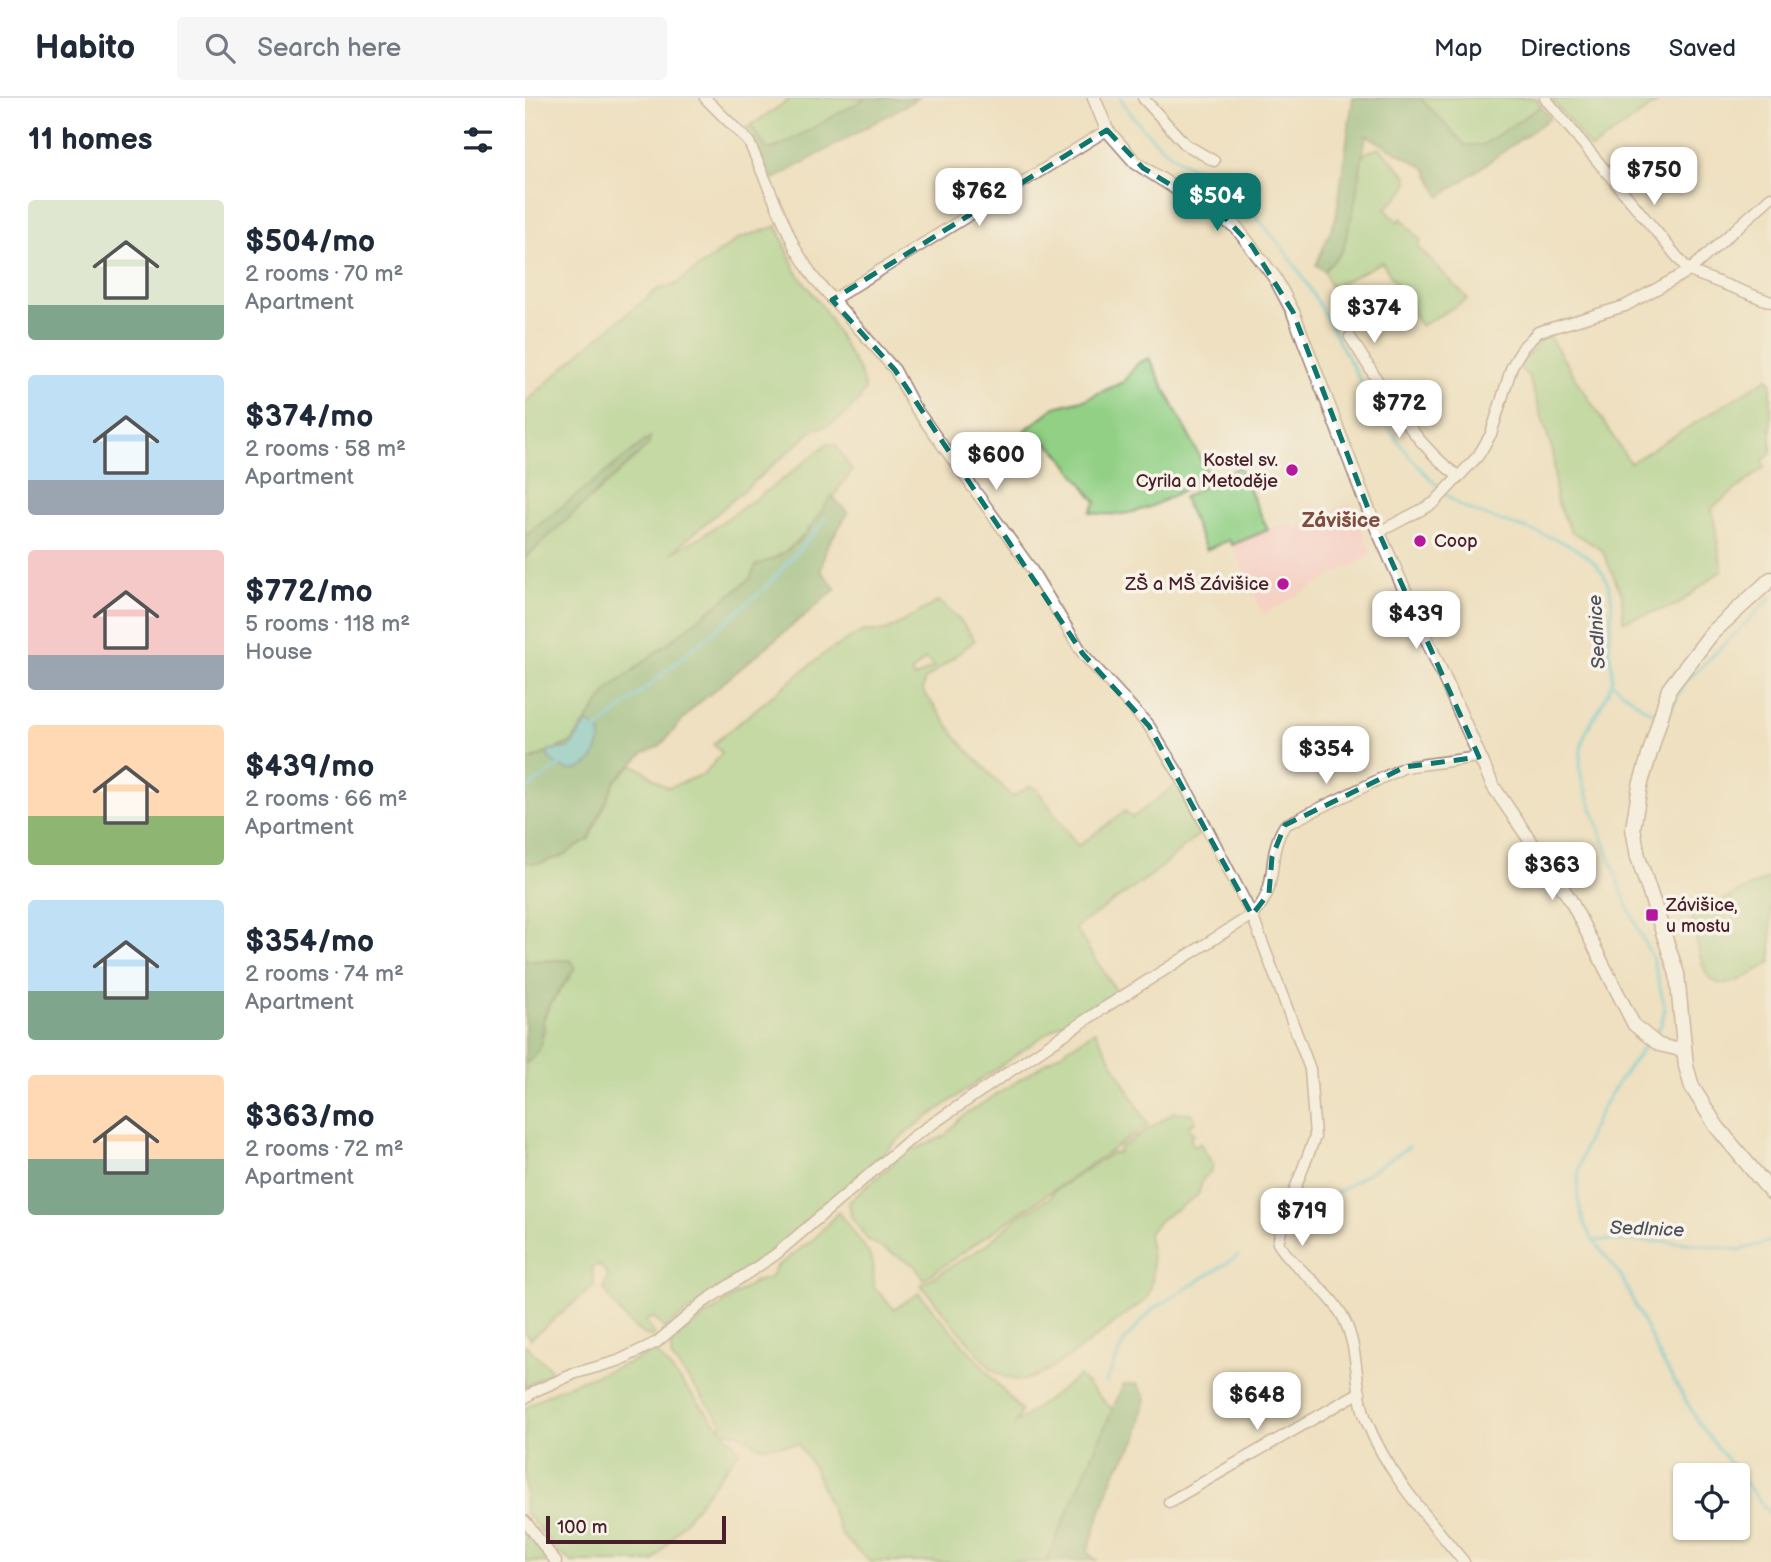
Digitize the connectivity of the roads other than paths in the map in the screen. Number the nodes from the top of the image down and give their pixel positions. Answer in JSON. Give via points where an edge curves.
{"nodes":[{"id":1,"x":705,"y":98,"type":"edge"},
{"id":2,"x":1094,"y":98,"type":"edge"},
{"id":3,"x":1143,"y":98,"type":"edge"},
{"id":4,"x":1545,"y":98,"type":"edge"},
{"id":5,"x":1107,"y":130,"type":"junction"},
{"id":6,"x":1214,"y":161,"type":"dead end"},
{"id":7,"x":1771,"y":197,"type":"edge"},
{"id":8,"x":1689,"y":271,"type":"junction"},
{"id":9,"x":832,"y":300,"type":"junction"},
{"id":10,"x":1771,"y":302,"type":"edge"},
{"id":11,"x":1350,"y":337,"type":"dead end"},
{"id":12,"x":1456,"y":480,"type":"junction"},
{"id":13,"x":1379,"y":532,"type":"junction"},
{"id":14,"x":1771,"y":579,"type":"edge"},
{"id":15,"x":1479,"y":757,"type":"junction"},
{"id":16,"x":1252,"y":915,"type":"junction"},
{"id":17,"x":1685,"y":1051,"type":"junction"},
{"id":18,"x":1771,"y":1192,"type":"edge"},
{"id":19,"x":1360,"y":1392,"type":"junction"},
{"id":20,"x":525,"y":1398,"type":"edge"},
{"id":21,"x":1169,"y":1502,"type":"dead end"},
{"id":22,"x":525,"y":1521,"type":"edge"},
{"id":23,"x":556,"y":1562,"type":"edge"},
{"id":24,"x":1464,"y":1562,"type":"edge"}],
"edges":[{"from":1,"to":9,"type":"street","via":[[749,142],[795,248]]},
{"from":2,"to":5,"type":"street"},
{"from":3,"to":6,"type":"street","via":[[1185,144]]},
{"from":4,"to":8,"type":"street"},
{"from":5,"to":9,"type":"street"},
{"from":5,"to":13,"type":"street","via":[[1143,168],[1236,227],[1275,278],[1293,312]]},
{"from":7,"to":8,"type":"street"},
{"from":8,"to":10,"type":"street"},
{"from":8,"to":12,"type":"street","via":[[1625,306],[1538,332],[1512,366],[1478,456]]},
{"from":9,"to":16,"type":"street","via":[[895,370],[914,406],[1030,568],[1083,654],[1150,726]]},
{"from":11,"to":12,"type":"street","via":[[1411,430]]},
{"from":12,"to":13,"type":"street","via":[[1434,503]]},
{"from":13,"to":15,"type":"street"},
{"from":14,"to":17,"type":"main road","via":[[1712,633],[1669,688],[1636,799],[1633,828],[1638,857],[1677,974]]},
{"from":15,"to":16,"type":"street","via":[[1405,767],[1285,825],[1272,857],[1269,894]]},
{"from":15,"to":17,"type":"street","via":[[1513,820],[1570,899],[1641,1034],[1665,1048]]},
{"from":16,"to":19,"type":"street","via":[[1310,1069],[1315,1137],[1279,1243],[1335,1302],[1354,1348]]},
{"from":16,"to":20,"type":"street","via":[[913,1137],[784,1248],[704,1302],[657,1342]]},
{"from":17,"to":18,"type":"main road","via":[[1689,1078],[1701,1104]]},
{"from":19,"to":21,"type":"street"},
{"from":19,"to":24,"type":"street","via":[[1367,1423],[1397,1477]]},
{"from":22,"to":23,"type":"street"}]}
